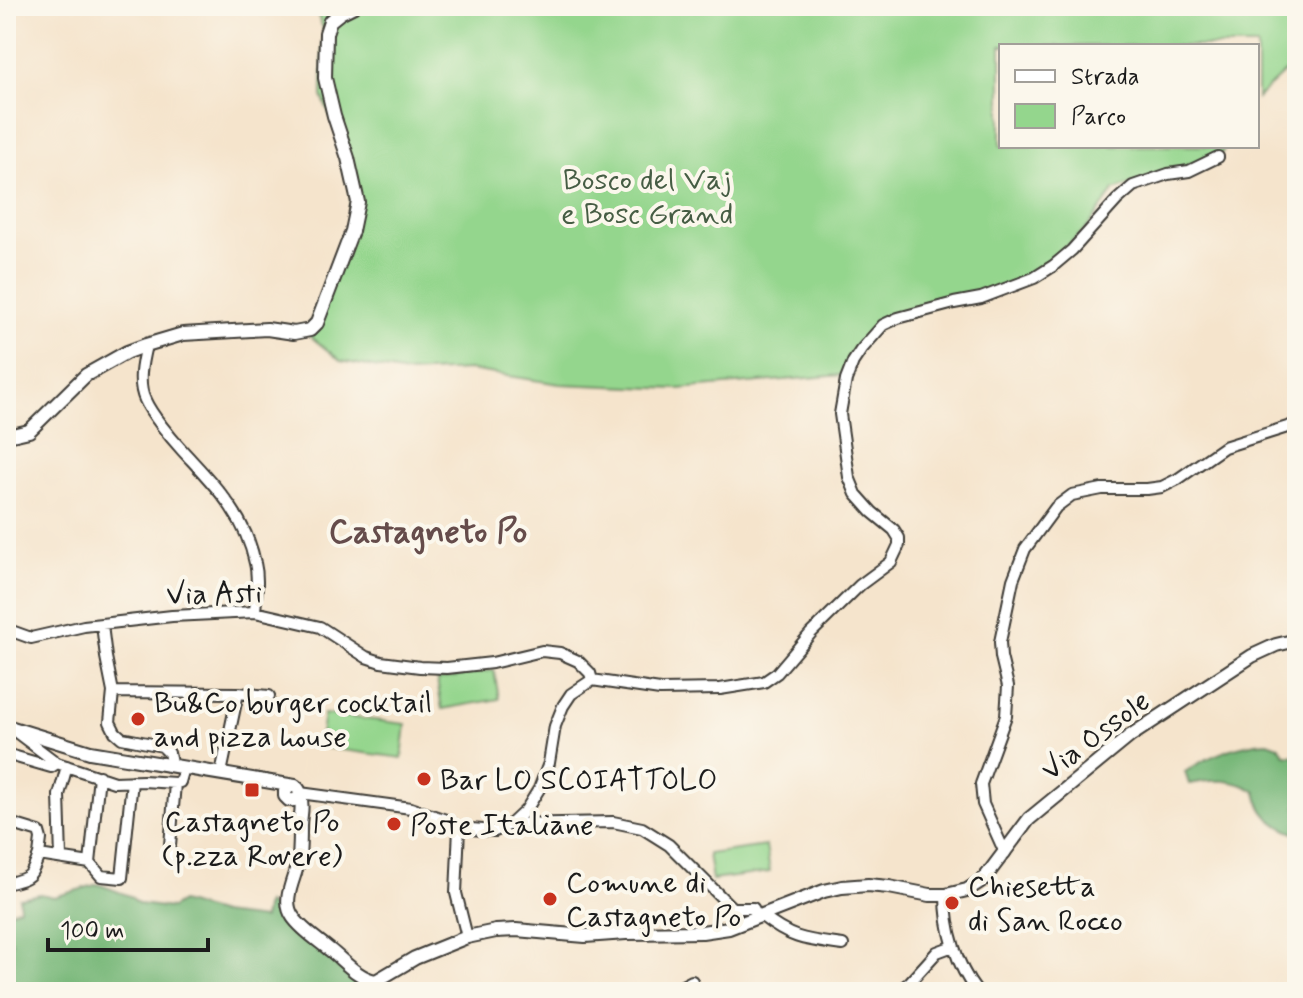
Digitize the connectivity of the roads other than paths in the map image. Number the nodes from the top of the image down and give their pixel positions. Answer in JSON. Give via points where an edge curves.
{"nodes":[{"id":1,"x":354,"y":6,"type":"edge"},
{"id":2,"x":1218,"y":157,"type":"dead end"},
{"id":3,"x":146,"y":345,"type":"junction"},
{"id":4,"x":1297,"y":424,"type":"edge"},
{"id":5,"x":6,"y":434,"type":"edge"},
{"id":6,"x":255,"y":612,"type":"junction"},
{"id":7,"x":102,"y":625,"type":"junction"},
{"id":8,"x":6,"y":629,"type":"edge"},
{"id":9,"x":1297,"y":640,"type":"edge"},
{"id":10,"x":592,"y":680,"type":"junction"},
{"id":11,"x":113,"y":692,"type":"junction"},
{"id":12,"x":238,"y":693,"type":"junction"},
{"id":13,"x":269,"y":696,"type":"dead end"},
{"id":14,"x":8,"y":726,"type":"edge"},
{"id":15,"x":6,"y":754,"type":"edge"},
{"id":16,"x":62,"y":765,"type":"junction"},
{"id":17,"x":178,"y":767,"type":"junction"},
{"id":18,"x":221,"y":773,"type":"junction"},
{"id":19,"x":99,"y":776,"type":"junction"},
{"id":20,"x":132,"y":781,"type":"junction"},
{"id":21,"x":175,"y":783,"type":"junction"},
{"id":22,"x":293,"y":794,"type":"junction"},
{"id":23,"x":6,"y":822,"type":"edge"},
{"id":24,"x":511,"y":824,"type":"junction"},
{"id":25,"x":459,"y":828,"type":"junction"},
{"id":26,"x":1005,"y":853,"type":"junction"},
{"id":27,"x":39,"y":855,"type":"junction"},
{"id":28,"x":61,"y":858,"type":"junction"},
{"id":29,"x":169,"y":858,"type":"dead end"},
{"id":30,"x":90,"y":863,"type":"junction"},
{"id":31,"x":6,"y":884,"type":"edge"},
{"id":32,"x":946,"y":895,"type":"junction"},
{"id":33,"x":760,"y":917,"type":"junction"},
{"id":34,"x":467,"y":937,"type":"junction"},
{"id":35,"x":843,"y":945,"type":"dead end"},
{"id":36,"x":953,"y":946,"type":"junction"},
{"id":37,"x":692,"y":981,"type":"dead end"},
{"id":38,"x":374,"y":986,"type":"edge"},
{"id":39,"x":671,"y":992,"type":"edge"},
{"id":40,"x":897,"y":992,"type":"edge"},
{"id":41,"x":977,"y":992,"type":"edge"}],
"edges":[{"from":1,"to":3,"type":"street","via":[[330,21],[325,78],[358,202],[317,323],[294,333],[267,329],[183,334]]},
{"from":2,"to":10,"type":"street","via":[[1133,186],[1072,250],[1034,278],[981,298],[898,318],[883,325],[861,350],[846,380],[840,414],[849,477],[856,494],[894,530],[899,545],[891,562],[860,585],[777,673],[764,682],[720,689],[660,690]]},
{"from":3,"to":5,"type":"street","via":[[86,375],[29,431]]},
{"from":3,"to":6,"type":"street","via":[[141,370],[144,399],[172,440],[223,493],[243,525],[255,563]]},
{"from":4,"to":26,"type":"street","via":[[1224,447],[1162,487],[1072,495],[1056,507],[1025,549],[1000,642],[1008,686],[1006,716],[981,784],[983,804]]},
{"from":6,"to":7,"type":"street","name":"Via Asti"},
{"from":6,"to":10,"type":"street","name":"Via Asti","via":[[320,627],[381,662],[447,668],[542,651],[578,661]]},
{"from":7,"to":8,"type":"street","name":"Via Asti","via":[[31,638]]},
{"from":7,"to":11,"type":"street"},
{"from":9,"to":26,"type":"street","name":"Via Ossole","via":[[1252,656],[1130,736],[1029,819]]},
{"from":10,"to":24,"type":"street","via":[[563,706],[539,789]]},
{"from":11,"to":12,"type":"street"},
{"from":11,"to":17,"type":"street","via":[[110,722],[115,732],[162,746]]},
{"from":12,"to":13,"type":"street"},
{"from":12,"to":18,"type":"street"},
{"from":14,"to":16,"type":"street"},
{"from":14,"to":17,"type":"street","via":[[90,752]]},
{"from":15,"to":16,"type":"street","via":[[51,767]]},
{"from":16,"to":19,"type":"street"},
{"from":16,"to":28,"type":"street"},
{"from":17,"to":18,"type":"street"},
{"from":17,"to":21,"type":"street","via":[[180,782]]},
{"from":18,"to":22,"type":"street","via":[[283,783]]},
{"from":19,"to":20,"type":"street"},
{"from":19,"to":30,"type":"street"},
{"from":20,"to":21,"type":"street"},
{"from":20,"to":30,"type":"street","via":[[122,878],[101,876]]},
{"from":21,"to":29,"type":"street"},
{"from":22,"to":25,"type":"street","via":[[411,808]]},
{"from":22,"to":38,"type":"street","via":[[300,819],[299,859],[288,902],[291,915]]},
{"from":23,"to":27,"type":"street","via":[[39,832]]},
{"from":24,"to":25,"type":"street","via":[[495,831]]},
{"from":24,"to":33,"type":"street","via":[[613,822],[642,828],[669,845],[732,908],[753,908]]},
{"from":25,"to":34,"type":"street","via":[[456,893]]},
{"from":26,"to":32,"type":"street","name":"Via Ossole","via":[[984,879]]},
{"from":27,"to":28,"type":"street"},
{"from":27,"to":31,"type":"street","via":[[32,874]]},
{"from":28,"to":30,"type":"street"},
{"from":32,"to":33,"type":"street","via":[[842,887]]},
{"from":32,"to":36,"type":"street"},
{"from":33,"to":34,"type":"street","via":[[702,932],[585,936],[516,930]]},
{"from":33,"to":35,"type":"street","via":[[800,939]]},
{"from":34,"to":38,"type":"street","via":[[399,966]]},
{"from":36,"to":40,"type":"street","via":[[937,952]]},
{"from":36,"to":41,"type":"street"},
{"from":37,"to":39,"type":"street"}]}
